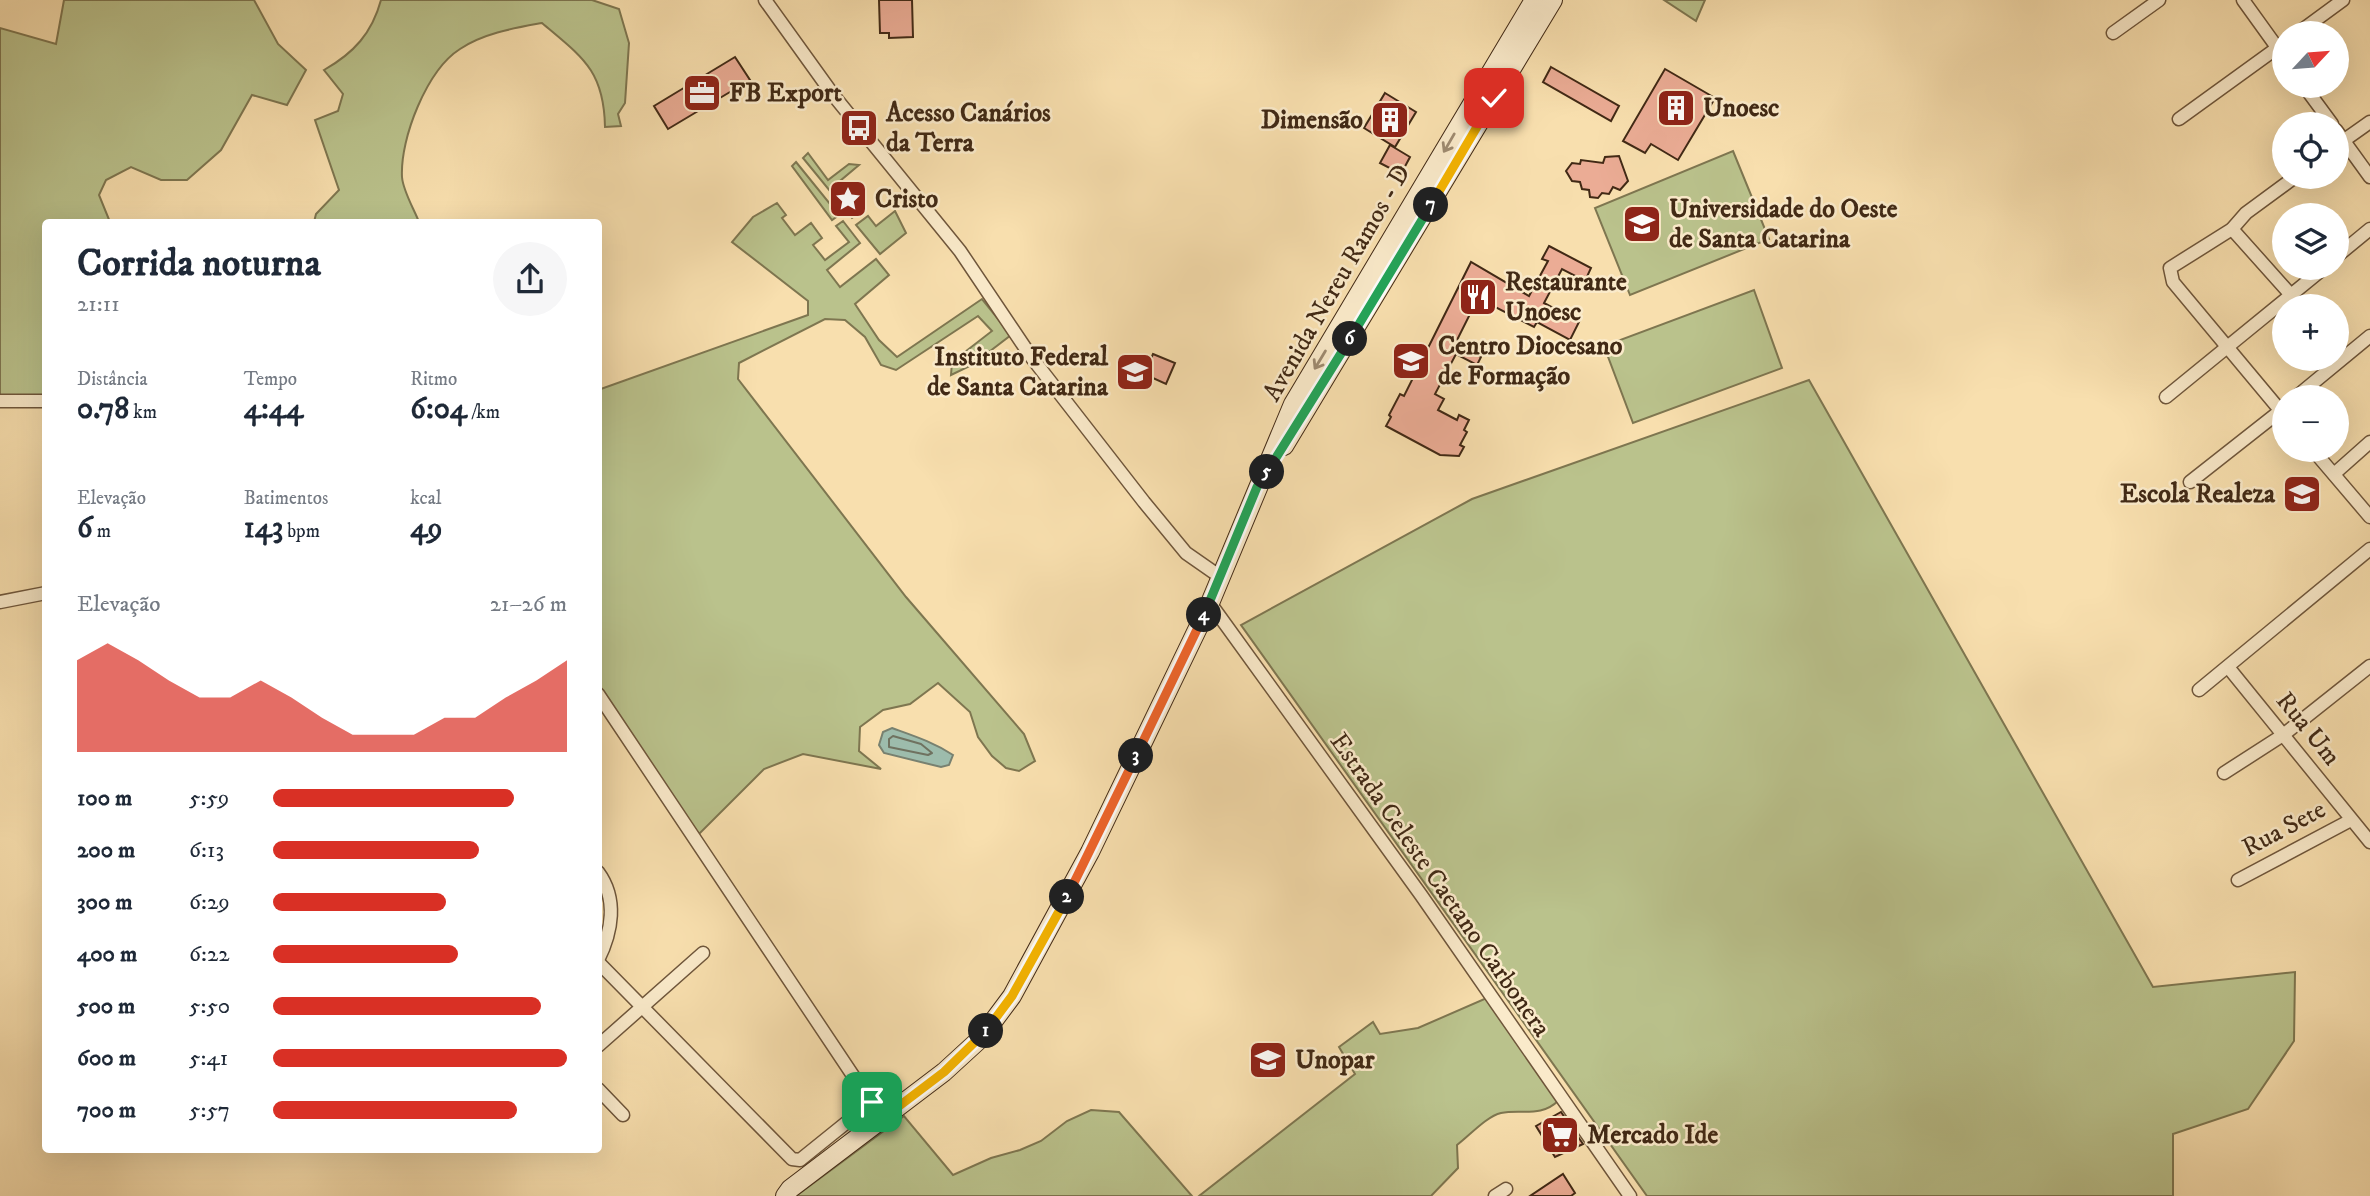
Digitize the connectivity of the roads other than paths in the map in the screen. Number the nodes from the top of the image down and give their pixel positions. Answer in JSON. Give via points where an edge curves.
{"nodes":[{"id":1,"x":765,"y":0,"type":"edge"},
{"id":2,"x":1534,"y":0,"type":"edge"},
{"id":3,"x":1553,"y":0,"type":"edge"},
{"id":4,"x":2159,"y":0,"type":"edge"},
{"id":5,"x":2243,"y":0,"type":"edge"},
{"id":6,"x":2343,"y":0,"type":"edge"},
{"id":7,"x":2314,"y":21,"type":"edge"},
{"id":8,"x":2113,"y":33,"type":"dead end"},
{"id":9,"x":2272,"y":37,"type":"edge"},
{"id":10,"x":1518,"y":42,"type":"junction"},
{"id":11,"x":2272,"y":57,"type":"edge"},
{"id":12,"x":2179,"y":119,"type":"dead end"},
{"id":13,"x":2370,"y":122,"type":"edge"},
{"id":14,"x":2349,"y":134,"type":"edge"},
{"id":15,"x":2349,"y":151,"type":"edge"},
{"id":16,"x":2370,"y":177,"type":"edge"},
{"id":17,"x":2279,"y":189,"type":"edge"},
{"id":18,"x":2232,"y":229,"type":"junction"},
{"id":19,"x":2370,"y":229,"type":"edge"},
{"id":20,"x":2349,"y":246,"type":"edge"},
{"id":21,"x":2309,"y":280,"type":"edge"},
{"id":22,"x":2290,"y":294,"type":"edge"},
{"id":23,"x":2292,"y":294,"type":"edge"},
{"id":24,"x":2272,"y":311,"type":"edge"},
{"id":25,"x":2370,"y":336,"type":"edge"},
{"id":26,"x":2227,"y":348,"type":"junction"},
{"id":27,"x":2311,"y":385,"type":"edge"},
{"id":28,"x":2166,"y":397,"type":"dead end"},
{"id":29,"x":2272,"y":399,"type":"edge"},
{"id":30,"x":0,"y":401,"type":"edge"},
{"id":31,"x":42,"y":401,"type":"edge"},
{"id":32,"x":2272,"y":419,"type":"edge"},
{"id":33,"x":2370,"y":442,"type":"edge"},
{"id":34,"x":2323,"y":462,"type":"edge"},
{"id":35,"x":2333,"y":474,"type":"junction"},
{"id":36,"x":2190,"y":482,"type":"dead end"},
{"id":37,"x":2370,"y":517,"type":"edge"},
{"id":38,"x":2370,"y":549,"type":"edge"},
{"id":39,"x":1219,"y":576,"type":"junction"},
{"id":40,"x":42,"y":594,"type":"edge"},
{"id":41,"x":0,"y":602,"type":"edge"},
{"id":42,"x":1210,"y":603,"type":"junction"},
{"id":43,"x":2370,"y":666,"type":"edge"},
{"id":44,"x":2228,"y":667,"type":"junction"},
{"id":45,"x":2199,"y":691,"type":"dead end"},
{"id":46,"x":602,"y":700,"type":"edge"},
{"id":47,"x":2283,"y":735,"type":"junction"},
{"id":48,"x":2224,"y":773,"type":"dead end"},
{"id":49,"x":2351,"y":820,"type":"junction"},
{"id":50,"x":2370,"y":842,"type":"edge"},
{"id":51,"x":2238,"y":880,"type":"dead end"},
{"id":52,"x":602,"y":881,"type":"edge"},
{"id":53,"x":602,"y":949,"type":"edge"},
{"id":54,"x":703,"y":953,"type":"dead end"},
{"id":55,"x":602,"y":965,"type":"edge"},
{"id":56,"x":639,"y":1007,"type":"junction"},
{"id":57,"x":602,"y":1042,"type":"edge"},
{"id":58,"x":602,"y":1093,"type":"edge"},
{"id":59,"x":872,"y":1102,"type":"junction"},
{"id":60,"x":623,"y":1115,"type":"dead end"},
{"id":61,"x":882,"y":1119,"type":"junction"},
{"id":62,"x":785,"y":1196,"type":"edge"},
{"id":63,"x":1630,"y":1196,"type":"edge"}],
"edges":[{"from":1,"to":39,"type":"street","via":[[834,96],[960,251],[1032,358],[1144,502],[1186,553]]},
{"from":2,"to":10,"type":"street","name":"Avenida Nereu Ramos - D"},
{"from":3,"to":10,"type":"street","name":"Avenida Nereu Ramos - D"},
{"from":4,"to":8,"type":"street"},
{"from":5,"to":9,"type":"street"},
{"from":6,"to":7,"type":"street"},
{"from":10,"to":39,"type":"street","name":"Avenida Nereu Ramos - D","via":[[1307,412],[1257,487]]},
{"from":11,"to":12,"type":"street"},
{"from":13,"to":14,"type":"street"},
{"from":15,"to":16,"type":"street"},
{"from":17,"to":18,"type":"street"},
{"from":18,"to":22,"type":"street"},
{"from":18,"to":26,"type":"street","via":[[2170,268],[2173,282]]},
{"from":19,"to":20,"type":"street"},
{"from":21,"to":23,"type":"street"},
{"from":24,"to":26,"type":"street"},
{"from":25,"to":27,"type":"street"},
{"from":26,"to":28,"type":"street"},
{"from":26,"to":29,"type":"street"},
{"from":30,"to":31,"type":"street"},
{"from":32,"to":36,"type":"street"},
{"from":33,"to":35,"type":"street"},
{"from":34,"to":35,"type":"street"},
{"from":35,"to":37,"type":"street"},
{"from":38,"to":44,"type":"street"},
{"from":39,"to":42,"type":"street","name":"Avenida Nereu Ramos - D"},
{"from":40,"to":41,"type":"street"},
{"from":42,"to":61,"type":"street","name":"Avenida Nereu Ramos - D","via":[[1085,863],[1012,996],[980,1039]]},
{"from":42,"to":63,"type":"street","name":"Estrada Celeste Caetano Carbonera","via":[[1479,976]]},
{"from":43,"to":47,"type":"street"},
{"from":44,"to":45,"type":"street"},
{"from":44,"to":47,"type":"street","name":"Rua Um"},
{"from":46,"to":59,"type":"street"},
{"from":47,"to":48,"type":"street"},
{"from":47,"to":49,"type":"street","name":"Rua Um"},
{"from":49,"to":50,"type":"street","name":"Rua Um"},
{"from":49,"to":51,"type":"street","name":"Rua Sete"},
{"from":52,"to":53,"type":"street","via":[[611,900],[611,922]]},
{"from":54,"to":56,"type":"street"},
{"from":55,"to":56,"type":"street"},
{"from":56,"to":57,"type":"street"},
{"from":56,"to":59,"type":"street","via":[[792,1159],[800,1160]]},
{"from":58,"to":60,"type":"street"},
{"from":59,"to":61,"type":"street"},
{"from":61,"to":62,"type":"street","name":"Avenida Nereu Ramos - D"}]}
